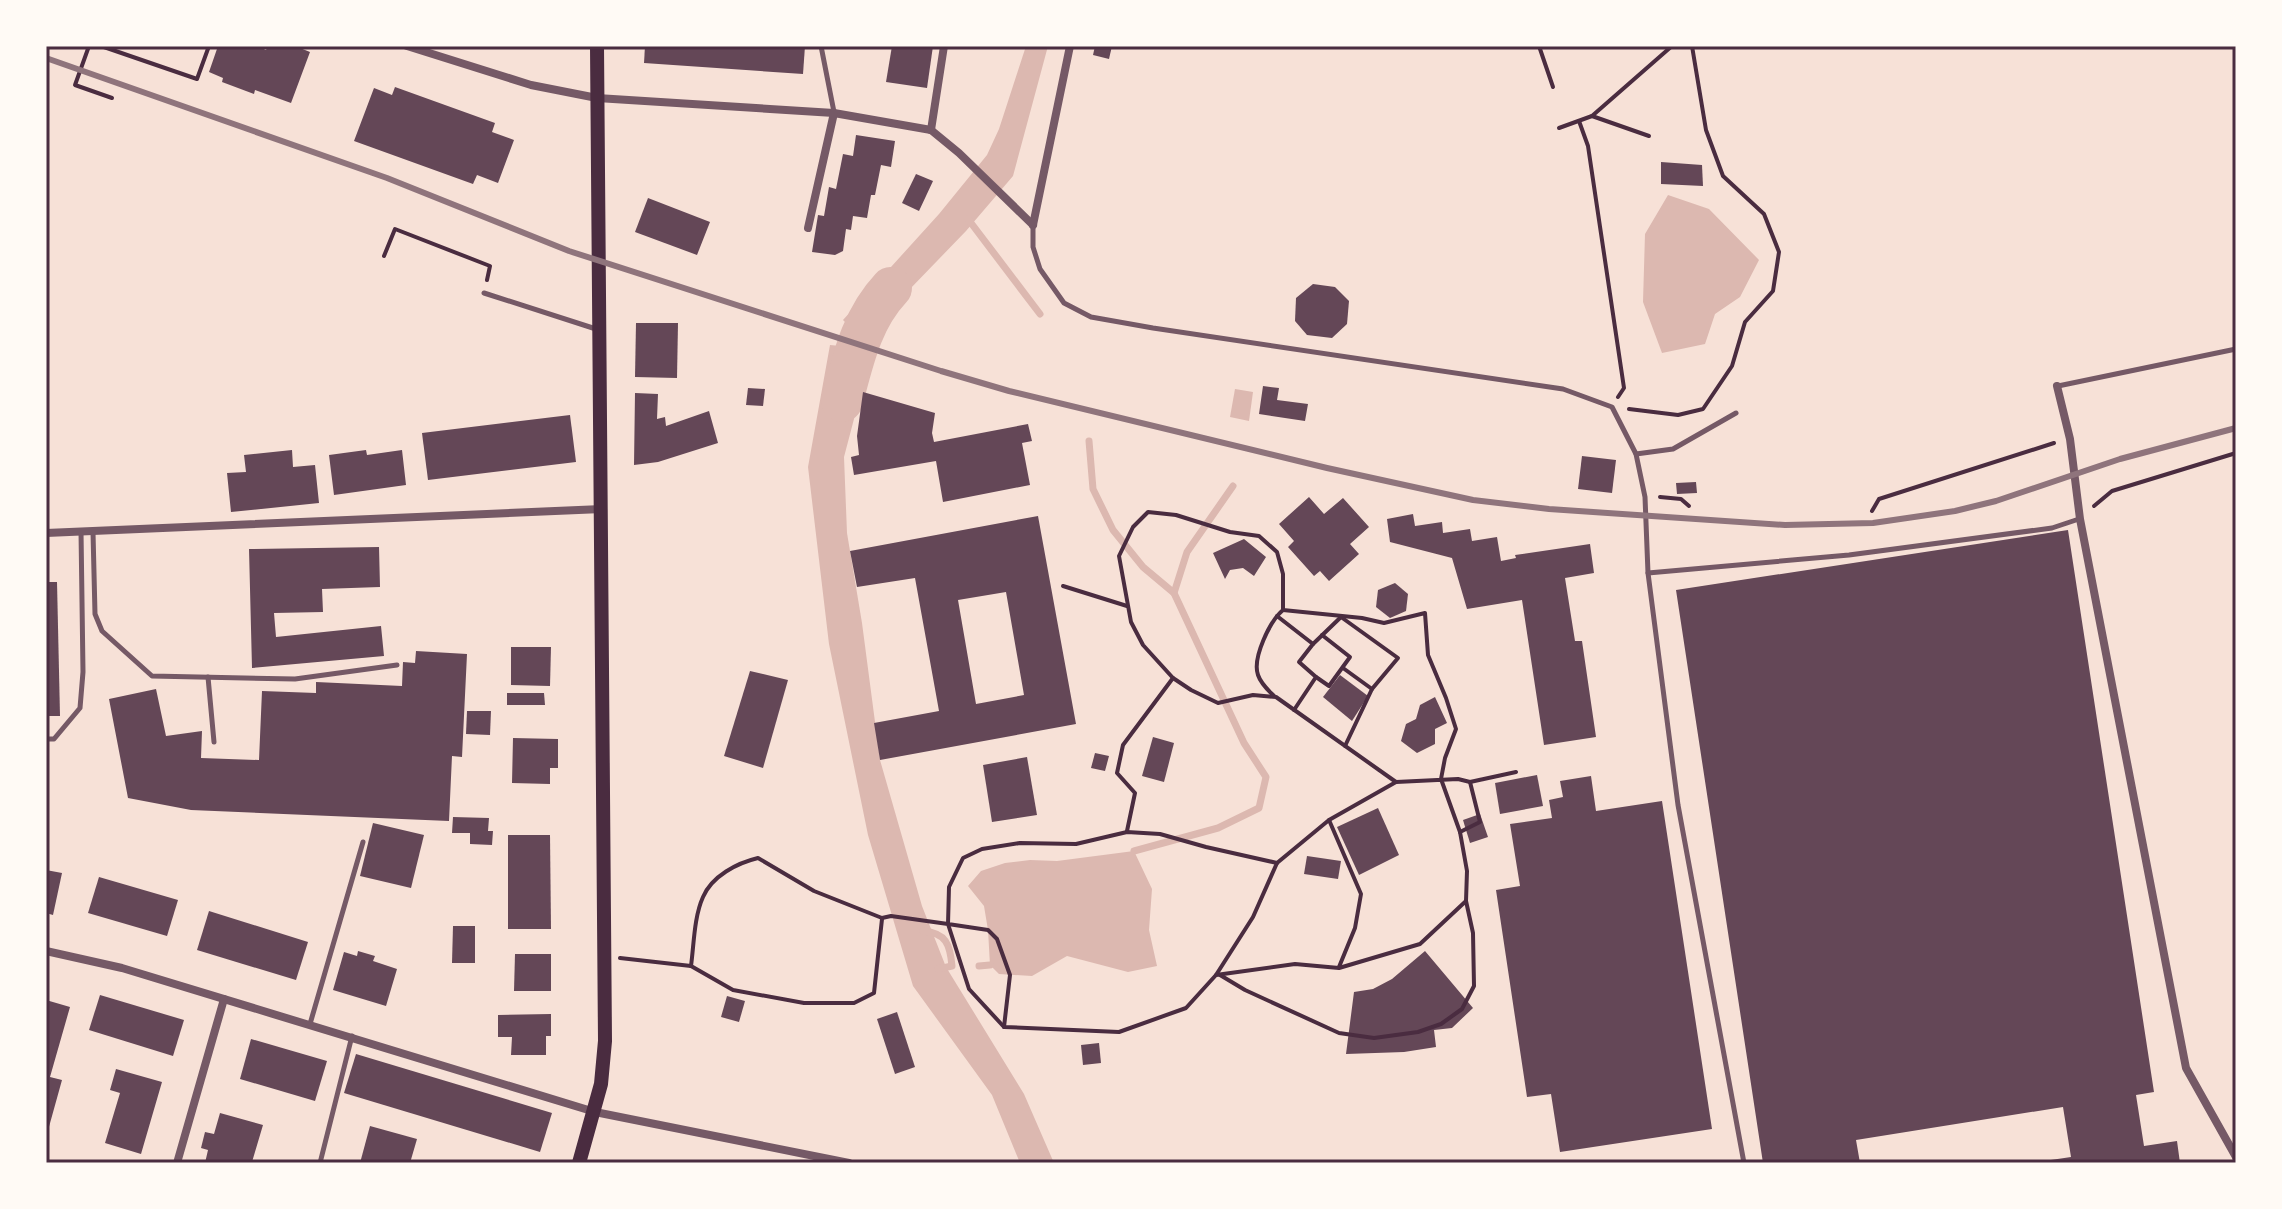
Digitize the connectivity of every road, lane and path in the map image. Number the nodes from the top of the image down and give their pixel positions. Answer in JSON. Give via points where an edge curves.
{"nodes":[{"id":1,"x":89,"y":46,"type":"edge"},
{"id":2,"x":101,"y":46,"type":"edge"},
{"id":3,"x":209,"y":46,"type":"edge"},
{"id":4,"x":407,"y":46,"type":"edge"},
{"id":5,"x":597,"y":46,"type":"edge"},
{"id":6,"x":821,"y":46,"type":"edge"},
{"id":7,"x":944,"y":46,"type":"edge"},
{"id":8,"x":1070,"y":46,"type":"edge"},
{"id":9,"x":1539,"y":46,"type":"edge"},
{"id":10,"x":1672,"y":46,"type":"edge"},
{"id":11,"x":1692,"y":46,"type":"edge"},
{"id":12,"x":1553,"y":87,"type":"dead end"},
{"id":13,"x":112,"y":98,"type":"dead end"},
{"id":14,"x":597,"y":98,"type":"junction"},
{"id":15,"x":834,"y":113,"type":"junction"},
{"id":16,"x":1592,"y":116,"type":"junction"},
{"id":17,"x":1579,"y":121,"type":"junction"},
{"id":18,"x":1559,"y":128,"type":"dead end"},
{"id":19,"x":931,"y":130,"type":"junction"},
{"id":20,"x":1649,"y":136,"type":"dead end"},
{"id":21,"x":1033,"y":225,"type":"junction"},
{"id":22,"x":808,"y":228,"type":"dead end"},
{"id":23,"x":384,"y":256,"type":"dead end"},
{"id":24,"x":484,"y":293,"type":"joint"},
{"id":25,"x":601,"y":331,"type":"junction"},
{"id":26,"x":2236,"y":349,"type":"edge"},
{"id":27,"x":2057,"y":386,"type":"joint"},
{"id":28,"x":1612,"y":407,"type":"junction"},
{"id":29,"x":1736,"y":413,"type":"dead end"},
{"id":30,"x":2070,"y":439,"type":"junction"},
{"id":31,"x":2236,"y":453,"type":"edge"},
{"id":32,"x":1636,"y":454,"type":"junction"},
{"id":33,"x":1657,"y":497,"type":"dead end"},
{"id":34,"x":1689,"y":506,"type":"dead end"},
{"id":35,"x":602,"y":509,"type":"junction"},
{"id":36,"x":1872,"y":511,"type":"dead end"},
{"id":37,"x":2080,"y":519,"type":"junction"},
{"id":38,"x":81,"y":531,"type":"junction"},
{"id":39,"x":93,"y":531,"type":"junction"},
{"id":40,"x":46,"y":533,"type":"edge"},
{"id":41,"x":1648,"y":573,"type":"junction"},
{"id":42,"x":1063,"y":586,"type":"dead end"},
{"id":43,"x":1127,"y":606,"type":"junction"},
{"id":44,"x":1283,"y":610,"type":"junction"},
{"id":45,"x":1277,"y":616,"type":"junction"},
{"id":46,"x":1341,"y":617,"type":"junction"},
{"id":47,"x":1322,"y":635,"type":"junction"},
{"id":48,"x":1313,"y":644,"type":"junction"},
{"id":49,"x":397,"y":665,"type":"dead end"},
{"id":50,"x":1343,"y":668,"type":"junction"},
{"id":51,"x":208,"y":677,"type":"junction"},
{"id":52,"x":1316,"y":677,"type":"junction"},
{"id":53,"x":1173,"y":678,"type":"junction"},
{"id":54,"x":1372,"y":689,"type":"junction"},
{"id":55,"x":1276,"y":697,"type":"junction"},
{"id":56,"x":1294,"y":710,"type":"junction"},
{"id":57,"x":46,"y":739,"type":"edge"},
{"id":58,"x":214,"y":742,"type":"dead end"},
{"id":59,"x":1345,"y":746,"type":"junction"},
{"id":60,"x":1516,"y":772,"type":"dead end"},
{"id":61,"x":1441,"y":779,"type":"junction"},
{"id":62,"x":1396,"y":782,"type":"junction"},
{"id":63,"x":1470,"y":782,"type":"junction"},
{"id":64,"x":1329,"y":820,"type":"junction"},
{"id":65,"x":1127,"y":832,"type":"junction"},
{"id":66,"x":1460,"y":832,"type":"junction"},
{"id":67,"x":363,"y":842,"type":"dead end"},
{"id":68,"x":1277,"y":863,"type":"junction"},
{"id":69,"x":1466,"y":901,"type":"junction"},
{"id":70,"x":882,"y":918,"type":"junction"},
{"id":71,"x":948,"y":924,"type":"junction"},
{"id":72,"x":46,"y":951,"type":"edge"},
{"id":73,"x":606,"y":958,"type":"junction"},
{"id":74,"x":691,"y":966,"type":"junction"},
{"id":75,"x":1339,"y":968,"type":"junction"},
{"id":76,"x":1217,"y":974,"type":"junction"},
{"id":77,"x":224,"y":999,"type":"junction"},
{"id":78,"x":310,"y":1024,"type":"junction"},
{"id":79,"x":1004,"y":1027,"type":"junction"},
{"id":80,"x":352,"y":1036,"type":"junction"},
{"id":81,"x":595,"y":1112,"type":"junction"},
{"id":82,"x":2236,"y":1157,"type":"edge"},
{"id":83,"x":177,"y":1163,"type":"edge"},
{"id":84,"x":320,"y":1163,"type":"edge"},
{"id":85,"x":579,"y":1163,"type":"edge"},
{"id":86,"x":849,"y":1163,"type":"edge"},
{"id":87,"x":1744,"y":1163,"type":"edge"}],
"edges":[{"from":1,"to":13,"type":"path","via":[[75,85]]},
{"from":2,"to":3,"type":"path","via":[[197,79]]},
{"from":4,"to":14,"type":"street","via":[[531,85]]},
{"from":5,"to":14,"type":"main road"},
{"from":6,"to":15,"type":"lane"},
{"from":7,"to":19,"type":"street"},
{"from":8,"to":21,"type":"street"},
{"from":9,"to":12,"type":"path"},
{"from":10,"to":16,"type":"path"},
{"from":11,"to":28,"type":"path","via":[[1706,130],[1723,176],[1764,214],[1779,252],[1773,291],[1745,322],[1732,366],[1703,409],[1678,415]]},
{"from":14,"to":15,"type":"street"},
{"from":14,"to":25,"type":"main road"},
{"from":15,"to":19,"type":"street"},
{"from":15,"to":22,"type":"street"},
{"from":16,"to":17,"type":"path"},
{"from":16,"to":20,"type":"path"},
{"from":17,"to":18,"type":"path"},
{"from":17,"to":28,"type":"path","via":[[1588,146],[1624,388]]},
{"from":19,"to":21,"type":"street"},
{"from":21,"to":28,"type":"lane","via":[[1040,269],[1064,303],[1091,317],[1563,389]]},
{"from":23,"to":24,"type":"path","via":[[395,229],[490,266]]},
{"from":24,"to":25,"type":"lane"},
{"from":25,"to":35,"type":"main road"},
{"from":26,"to":27,"type":"lane"},
{"from":27,"to":30,"type":"street"},
{"from":28,"to":32,"type":"lane"},
{"from":29,"to":32,"type":"lane","via":[[1673,449]]},
{"from":30,"to":36,"type":"path","via":[[1879,499]]},
{"from":30,"to":37,"type":"street"},
{"from":31,"to":37,"type":"path","via":[[2112,491]]},
{"from":32,"to":41,"type":"lane","via":[[1645,497]]},
{"from":33,"to":34,"type":"path","via":[[1681,499]]},
{"from":35,"to":39,"type":"street"},
{"from":35,"to":73,"type":"main road"},
{"from":37,"to":41,"type":"lane","via":[[2052,528],[1849,555]]},
{"from":37,"to":82,"type":"street","via":[[2186,1068]]},
{"from":38,"to":39,"type":"street"},
{"from":38,"to":40,"type":"street"},
{"from":38,"to":57,"type":"lane","via":[[80,708],[54,739]]},
{"from":39,"to":51,"type":"lane","via":[[95,614],[102,631],[152,676]]},
{"from":41,"to":87,"type":"lane","via":[[1678,805]]},
{"from":42,"to":43,"type":"path"},
{"from":43,"to":44,"type":"path","via":[[1119,556],[1133,527],[1148,512],[1259,536],[1277,552]]},
{"from":43,"to":53,"type":"path","via":[[1143,645]]},
{"from":44,"to":45,"type":"path"},
{"from":44,"to":46,"type":"path"},
{"from":45,"to":48,"type":"path"},
{"from":45,"to":55,"type":"path","via":[[1257,667],[1258,677]]},
{"from":46,"to":47,"type":"path"},
{"from":46,"to":54,"type":"path","via":[[1398,658]]},
{"from":46,"to":61,"type":"path","via":[[1384,623],[1425,613],[1428,655],[1456,729]]},
{"from":47,"to":48,"type":"path"},
{"from":47,"to":50,"type":"path","via":[[1350,657]]},
{"from":48,"to":52,"type":"path","via":[[1299,662]]},
{"from":49,"to":51,"type":"lane","via":[[295,679]]},
{"from":50,"to":52,"type":"path","via":[[1329,686]]},
{"from":50,"to":54,"type":"path"},
{"from":51,"to":58,"type":"lane"},
{"from":52,"to":56,"type":"path"},
{"from":53,"to":55,"type":"path","via":[[1218,703],[1253,695]]},
{"from":53,"to":65,"type":"path","via":[[1123,745],[1117,773],[1135,793]]},
{"from":54,"to":59,"type":"path"},
{"from":55,"to":56,"type":"path"},
{"from":56,"to":59,"type":"path"},
{"from":59,"to":62,"type":"path"},
{"from":60,"to":63,"type":"path"},
{"from":61,"to":62,"type":"path"},
{"from":61,"to":63,"type":"path"},
{"from":61,"to":66,"type":"path"},
{"from":62,"to":64,"type":"path"},
{"from":63,"to":66,"type":"path","via":[[1480,822]]},
{"from":64,"to":68,"type":"path"},
{"from":64,"to":75,"type":"path","via":[[1361,894]]},
{"from":65,"to":68,"type":"path","via":[[1160,834]]},
{"from":65,"to":71,"type":"path","via":[[1076,844],[982,849],[963,858],[949,887]]},
{"from":66,"to":69,"type":"path"},
{"from":67,"to":78,"type":"lane"},
{"from":68,"to":76,"type":"path","via":[[1253,917]]},
{"from":69,"to":75,"type":"path","via":[[1420,944]]},
{"from":69,"to":76,"type":"path","via":[[1474,986],[1462,1009],[1418,1032],[1374,1038],[1339,1033]]},
{"from":70,"to":71,"type":"path"},
{"from":70,"to":74,"type":"path","via":[[874,993],[854,1003],[804,1003],[733,990]]},
{"from":70,"to":74,"type":"path","via":[[814,891],[758,858],[742,861],[703,895]]},
{"from":71,"to":79,"type":"path","via":[[969,989]]},
{"from":71,"to":79,"type":"path","via":[[988,930],[997,939],[1010,975]]},
{"from":72,"to":77,"type":"street"},
{"from":73,"to":74,"type":"path"},
{"from":73,"to":81,"type":"main road","via":[[605,1041]]},
{"from":75,"to":76,"type":"path","via":[[1295,964]]},
{"from":76,"to":79,"type":"path","via":[[1186,1008],[1119,1032]]},
{"from":77,"to":78,"type":"street"},
{"from":77,"to":83,"type":"street"},
{"from":78,"to":80,"type":"street"},
{"from":80,"to":81,"type":"street"},
{"from":80,"to":84,"type":"lane"},
{"from":81,"to":85,"type":"main road"},
{"from":81,"to":86,"type":"street"}]}
